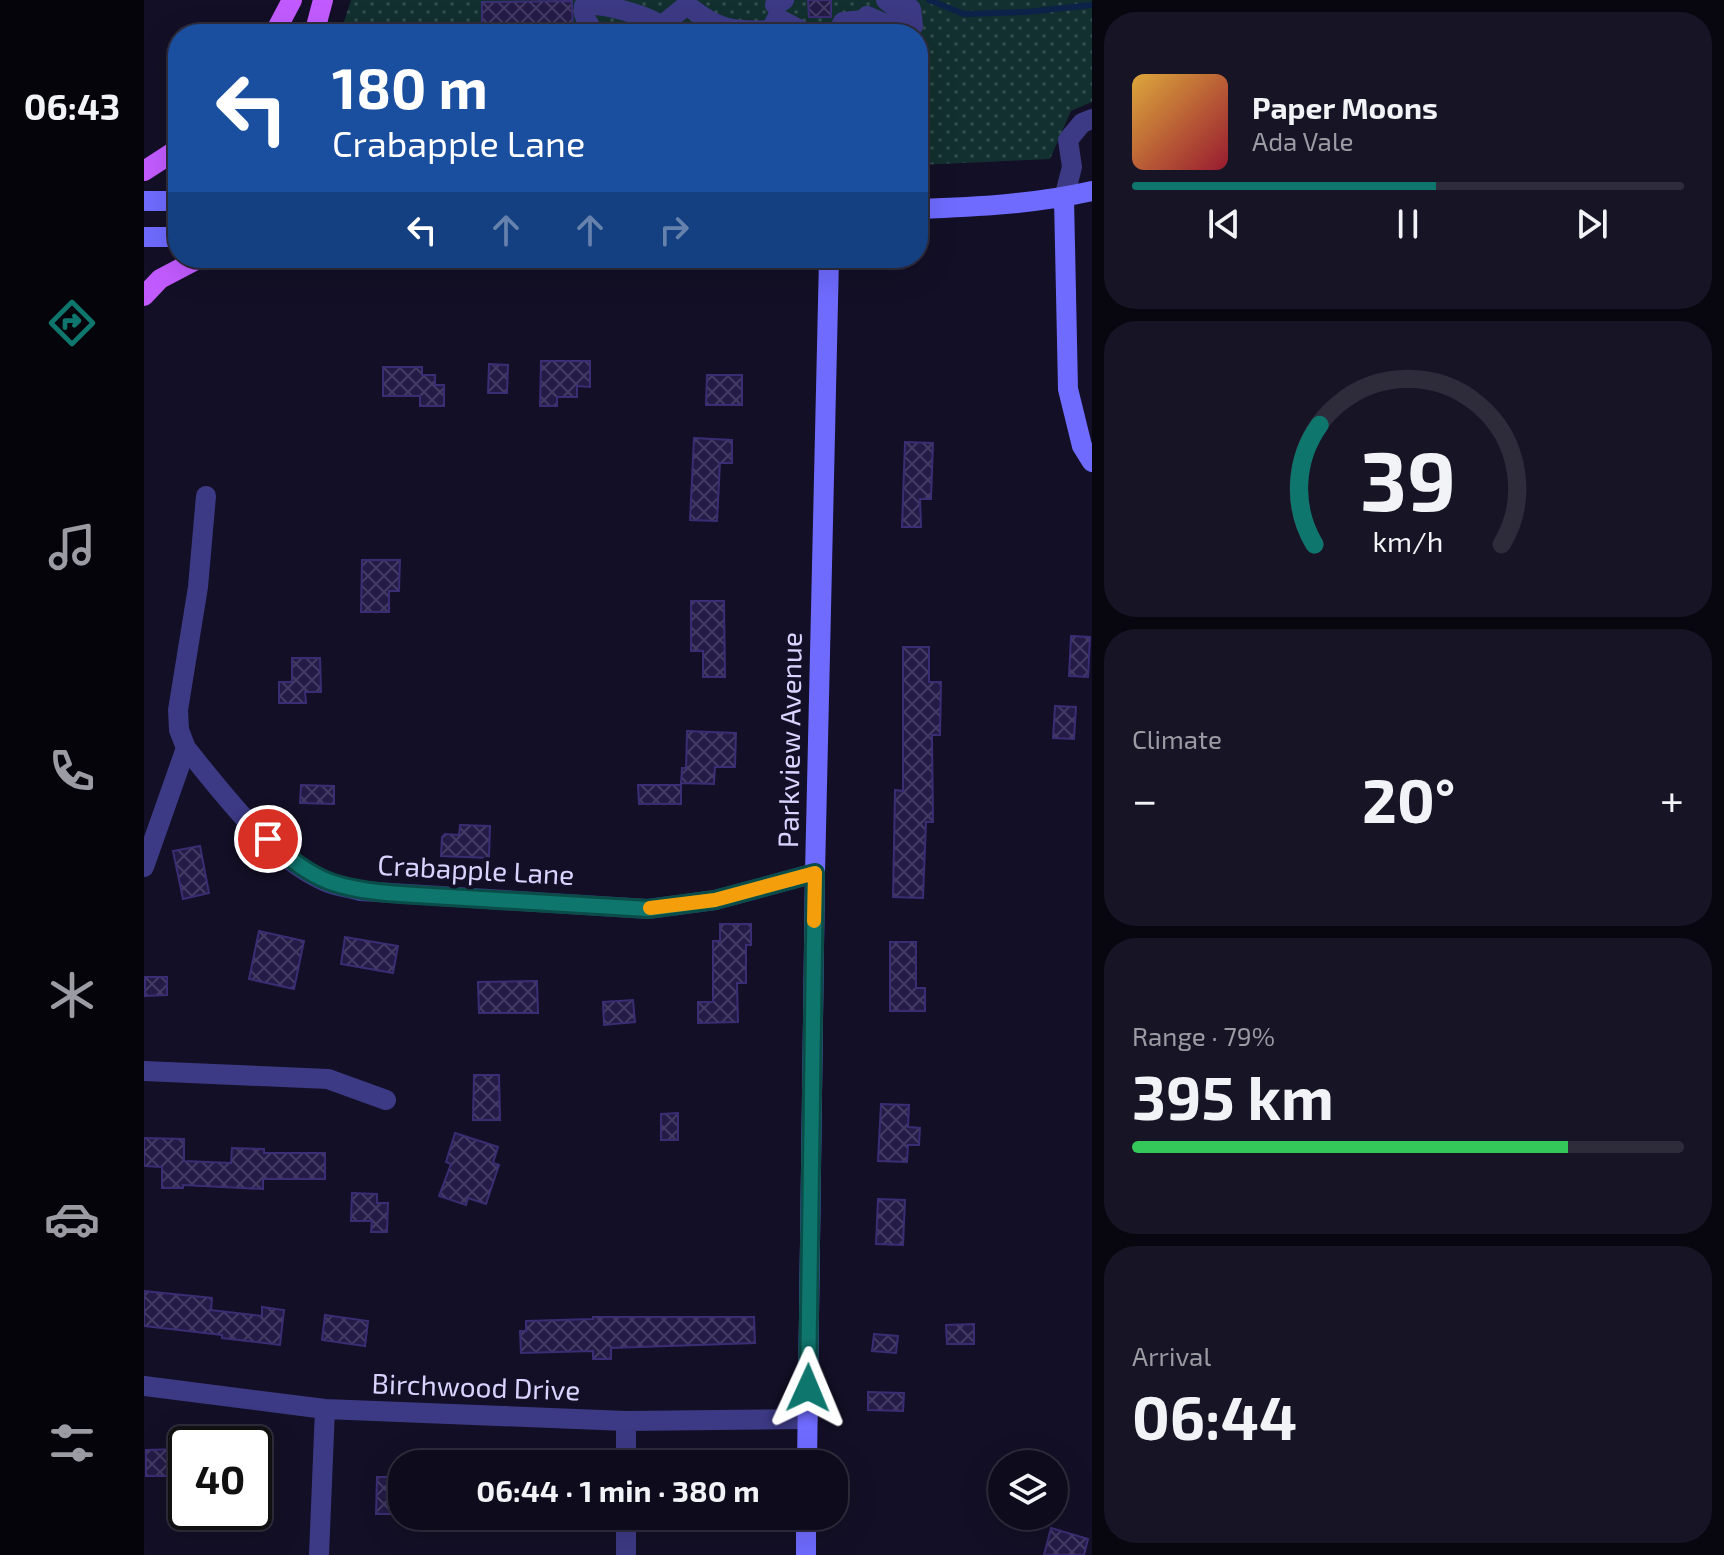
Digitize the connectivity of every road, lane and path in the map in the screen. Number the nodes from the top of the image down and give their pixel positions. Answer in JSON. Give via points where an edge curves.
{"nodes":[{"id":1,"x":292,"y":0,"type":"edge"},
{"id":2,"x":323,"y":0,"type":"edge"},
{"id":3,"x":886,"y":0,"type":"edge"},
{"id":4,"x":686,"y":2,"type":"edge"},
{"id":5,"x":776,"y":6,"type":"edge"},
{"id":6,"x":279,"y":24,"type":"edge"},
{"id":7,"x":317,"y":24,"type":"edge"},
{"id":8,"x":591,"y":24,"type":"edge"},
{"id":9,"x":658,"y":24,"type":"edge"},
{"id":10,"x":663,"y":24,"type":"edge"},
{"id":11,"x":715,"y":24,"type":"edge"},
{"id":12,"x":795,"y":24,"type":"edge"},
{"id":13,"x":842,"y":24,"type":"edge"},
{"id":14,"x":885,"y":24,"type":"edge"},
{"id":15,"x":913,"y":24,"type":"edge"},
{"id":16,"x":1092,"y":119,"type":"edge"},
{"id":17,"x":168,"y":155,"type":"edge"},
{"id":18,"x":144,"y":171,"type":"edge"},
{"id":19,"x":1092,"y":191,"type":"edge"},
{"id":20,"x":1064,"y":198,"type":"junction"},
{"id":21,"x":144,"y":201,"type":"edge"},
{"id":22,"x":168,"y":201,"type":"edge"},
{"id":23,"x":928,"y":209,"type":"edge"},
{"id":24,"x":144,"y":237,"type":"edge"},
{"id":25,"x":168,"y":237,"type":"edge"},
{"id":26,"x":181,"y":268,"type":"edge"},
{"id":27,"x":829,"y":268,"type":"edge"},
{"id":28,"x":144,"y":296,"type":"edge"},
{"id":29,"x":1092,"y":462,"type":"edge"},
{"id":30,"x":206,"y":496,"type":"dead end"},
{"id":31,"x":186,"y":748,"type":"junction"},
{"id":32,"x":144,"y":867,"type":"edge"},
{"id":33,"x":815,"y":873,"type":"junction"},
{"id":34,"x":144,"y":1071,"type":"edge"},
{"id":35,"x":386,"y":1100,"type":"dead end"},
{"id":36,"x":144,"y":1386,"type":"edge"},
{"id":37,"x":325,"y":1409,"type":"junction"},
{"id":38,"x":808,"y":1419,"type":"junction"},
{"id":39,"x":626,"y":1421,"type":"junction"},
{"id":40,"x":626,"y":1450,"type":"edge"},
{"id":41,"x":807,"y":1450,"type":"edge"},
{"id":42,"x":626,"y":1530,"type":"edge"},
{"id":43,"x":806,"y":1530,"type":"edge"},
{"id":44,"x":319,"y":1555,"type":"edge"},
{"id":45,"x":626,"y":1555,"type":"edge"},
{"id":46,"x":806,"y":1555,"type":"edge"}],
"edges":[{"from":1,"to":6,"type":"main road"},
{"from":2,"to":7,"type":"main road"},
{"from":3,"to":15,"type":"street","via":[[899,10],[911,9]]},
{"from":4,"to":10,"type":"street"},
{"from":4,"to":11,"type":"street"},
{"from":5,"to":12,"type":"street"},
{"from":8,"to":9,"type":"street","via":[[585,20],[584,6],[595,3]]},
{"from":13,"to":14,"type":"street","via":[[867,16]]},
{"from":16,"to":20,"type":"street","via":[[1068,140],[1072,167]]},
{"from":17,"to":18,"type":"main road"},
{"from":19,"to":20,"type":"street"},
{"from":20,"to":23,"type":"street"},
{"from":20,"to":29,"type":"street","via":[[1068,389],[1082,446]]},
{"from":21,"to":22,"type":"street"},
{"from":24,"to":25,"type":"street"},
{"from":26,"to":28,"type":"main road"},
{"from":27,"to":33,"type":"street","name":"Parkview Avenue"},
{"from":30,"to":31,"type":"street","via":[[178,710]]},
{"from":31,"to":32,"type":"street"},
{"from":31,"to":33,"type":"street","name":"Crabapple Lane","via":[[291,861],[325,882],[360,891],[648,909],[715,900]]},
{"from":33,"to":38,"type":"street","name":"Parkview Avenue"},
{"from":34,"to":35,"type":"street","via":[[328,1079]]},
{"from":36,"to":37,"type":"street","name":"Birchwood Drive"},
{"from":37,"to":39,"type":"street","name":"Birchwood Drive"},
{"from":37,"to":44,"type":"street"},
{"from":38,"to":39,"type":"street","name":"Birchwood Drive"},
{"from":38,"to":41,"type":"street","name":"Parkview Avenue"},
{"from":39,"to":40,"type":"street"},
{"from":42,"to":45,"type":"street"},
{"from":43,"to":46,"type":"street"}]}
